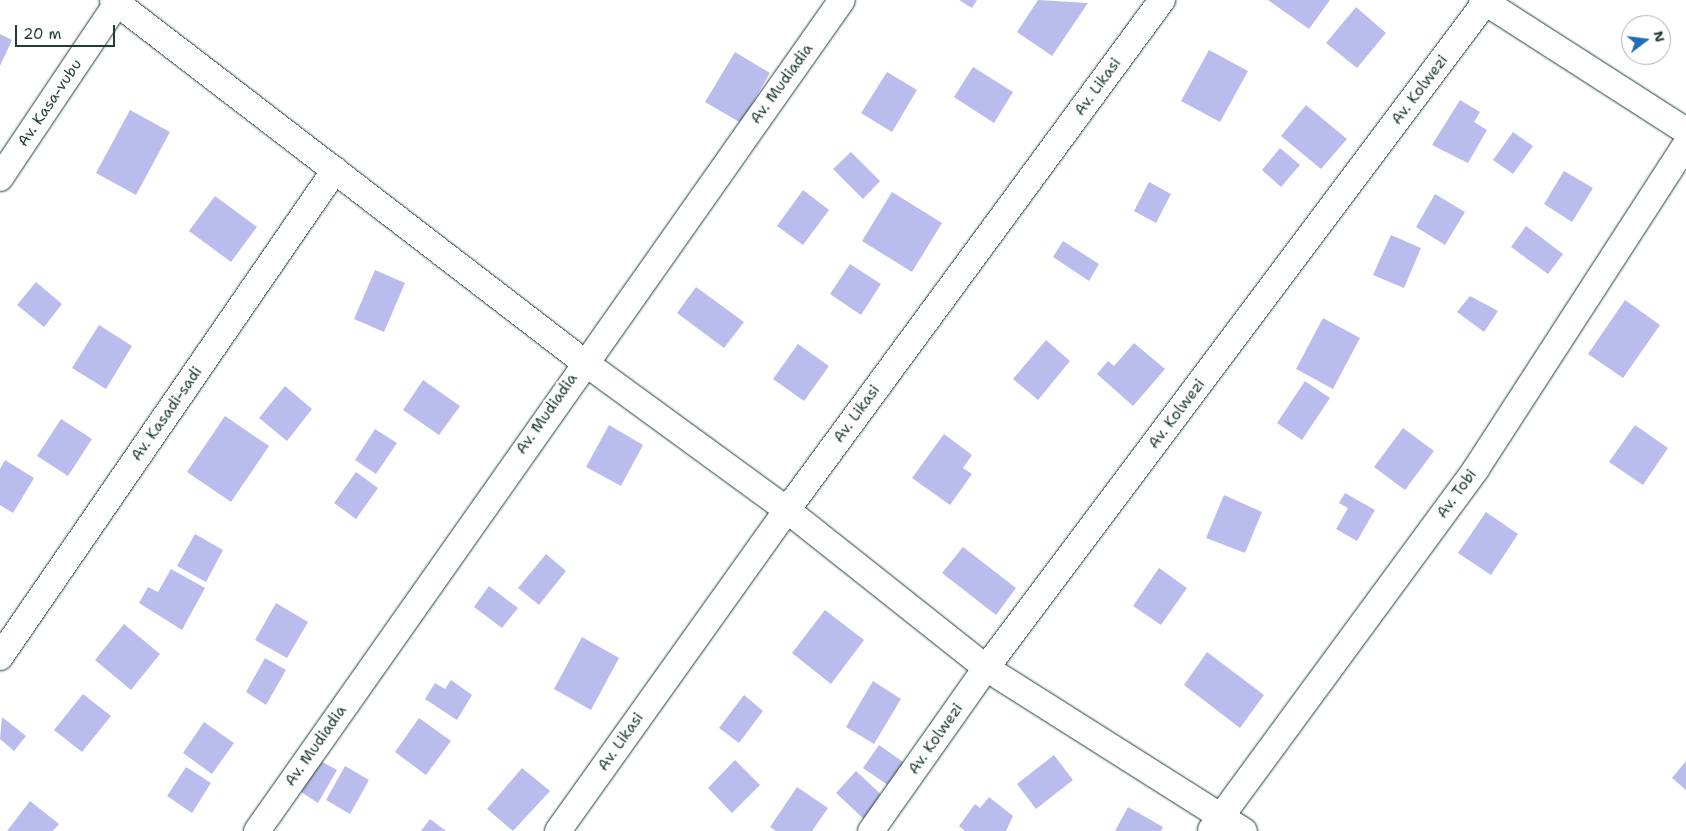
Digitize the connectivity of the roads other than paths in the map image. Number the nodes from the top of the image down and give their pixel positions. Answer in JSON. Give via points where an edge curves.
{"nodes":[{"id":1,"x":842,"y":0,"type":"edge"},
{"id":2,"x":1162,"y":0,"type":"edge"},
{"id":3,"x":115,"y":1,"type":"edge"},
{"id":4,"x":1485,"y":1,"type":"edge"},
{"id":5,"x":1686,"y":131,"type":"edge"},
{"id":6,"x":1686,"y":144,"type":"edge"},
{"id":7,"x":335,"y":170,"type":"junction"},
{"id":8,"x":0,"y":178,"type":"edge"},
{"id":9,"x":584,"y":362,"type":"junction"},
{"id":10,"x":787,"y":510,"type":"junction"},
{"id":11,"x":0,"y":657,"type":"edge"},
{"id":12,"x":986,"y":668,"type":"junction"},
{"id":13,"x":1216,"y":824,"type":"edge"},
{"id":14,"x":257,"y":831,"type":"edge"},
{"id":15,"x":558,"y":831,"type":"edge"},
{"id":16,"x":871,"y":831,"type":"edge"},
{"id":17,"x":1244,"y":831,"type":"edge"}],
"edges":[{"from":1,"to":9,"type":"street","name":"Av. Mudiadia"},
{"from":2,"to":10,"type":"street","name":"Av. Likasi"},
{"from":3,"to":7,"type":"street"},
{"from":3,"to":8,"type":"street","name":"Av. Kasa-vubu"},
{"from":4,"to":5,"type":"street"},
{"from":4,"to":12,"type":"street","name":"Av. Kolwezi"},
{"from":6,"to":13,"type":"street","name":"Av. Tobi","via":[[1476,468]]},
{"from":7,"to":9,"type":"street"},
{"from":7,"to":11,"type":"street","name":"Av. Kasadi-sadi"},
{"from":9,"to":10,"type":"street"},
{"from":9,"to":14,"type":"street","name":"Av. Mudiadia"},
{"from":10,"to":12,"type":"street"},
{"from":10,"to":15,"type":"street","name":"Av. Likasi"},
{"from":12,"to":13,"type":"street"},
{"from":12,"to":16,"type":"street","name":"Av. Kolwezi"},
{"from":13,"to":17,"type":"street"}]}
